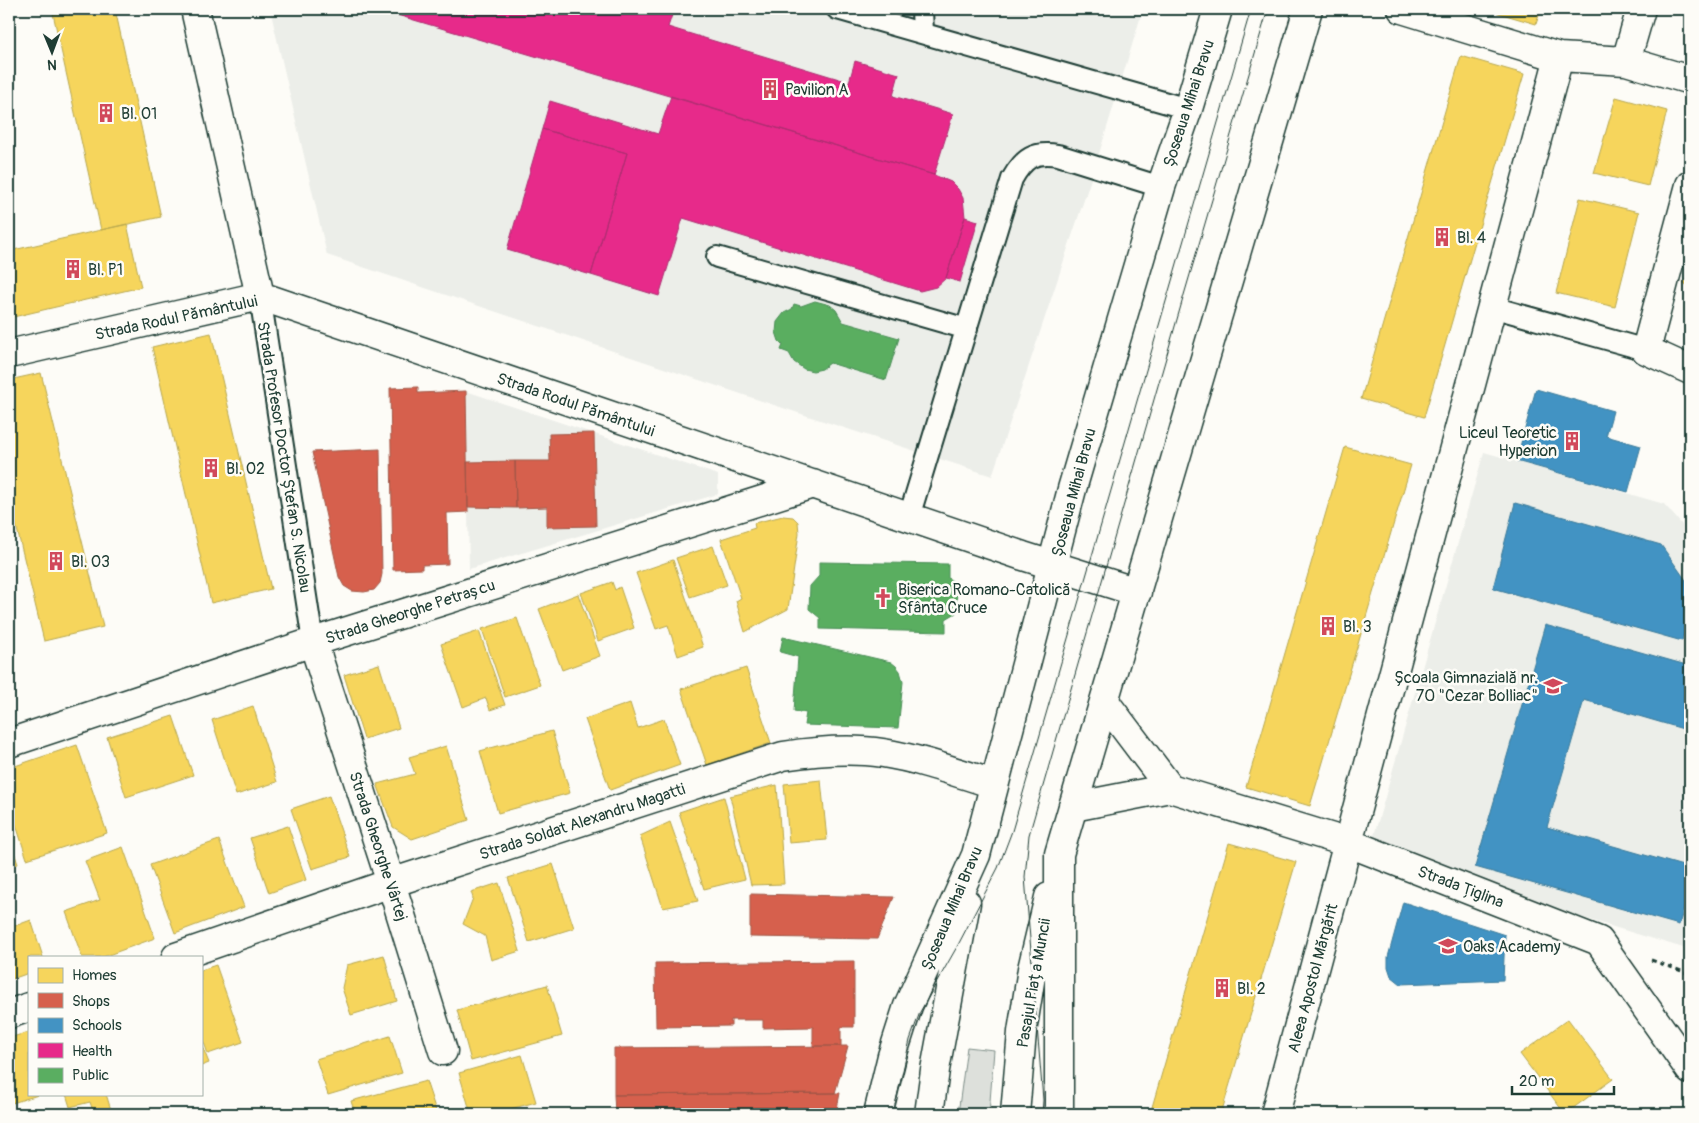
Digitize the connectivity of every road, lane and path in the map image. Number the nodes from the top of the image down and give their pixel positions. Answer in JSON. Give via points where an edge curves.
{"nodes":[{"id":1,"x":195,"y":9,"type":"edge"},
{"id":2,"x":837,"y":9,"type":"edge"},
{"id":3,"x":922,"y":9,"type":"edge"},
{"id":4,"x":1218,"y":9,"type":"edge"},
{"id":5,"x":1308,"y":9,"type":"edge"},
{"id":6,"x":1402,"y":9,"type":"edge"},
{"id":7,"x":1641,"y":9,"type":"edge"},
{"id":8,"x":923,"y":33,"type":"junction"},
{"id":9,"x":1559,"y":58,"type":"junction"},
{"id":10,"x":1626,"y":61,"type":"junction"},
{"id":11,"x":1690,"y":80,"type":"edge"},
{"id":12,"x":1188,"y":110,"type":"junction"},
{"id":13,"x":1690,"y":185,"type":"edge"},
{"id":14,"x":1161,"y":187,"type":"junction"},
{"id":15,"x":717,"y":257,"type":"dead end"},
{"id":16,"x":260,"y":296,"type":"junction"},
{"id":17,"x":1492,"y":307,"type":"junction"},
{"id":18,"x":967,"y":329,"type":"junction"},
{"id":19,"x":1646,"y":350,"type":"junction"},
{"id":20,"x":9,"y":354,"type":"edge"},
{"id":21,"x":1690,"y":370,"type":"edge"},
{"id":22,"x":813,"y":484,"type":"junction"},
{"id":23,"x":909,"y":517,"type":"junction"},
{"id":24,"x":1053,"y":566,"type":"junction"},
{"id":25,"x":1137,"y":592,"type":"junction"},
{"id":26,"x":313,"y":642,"type":"junction"},
{"id":27,"x":1105,"y":702,"type":"junction"},
{"id":28,"x":9,"y":743,"type":"edge"},
{"id":29,"x":994,"y":784,"type":"junction"},
{"id":30,"x":1170,"y":788,"type":"junction"},
{"id":31,"x":1073,"y":807,"type":"junction"},
{"id":32,"x":1349,"y":843,"type":"junction"},
{"id":33,"x":1059,"y":854,"type":"junction"},
{"id":34,"x":976,"y":855,"type":"junction"},
{"id":35,"x":391,"y":883,"type":"junction"},
{"id":36,"x":179,"y":956,"type":"edge"},
{"id":37,"x":28,"y":1007,"type":"edge"},
{"id":38,"x":9,"y":1014,"type":"edge"},
{"id":39,"x":443,"y":1051,"type":"dead end"},
{"id":40,"x":1690,"y":1070,"type":"edge"},
{"id":41,"x":878,"y":1114,"type":"edge"},
{"id":42,"x":929,"y":1114,"type":"edge"},
{"id":43,"x":1015,"y":1114,"type":"edge"},
{"id":44,"x":1059,"y":1114,"type":"edge"},
{"id":45,"x":1275,"y":1114,"type":"edge"}],
"edges":[{"from":1,"to":16,"type":"street","name":"Strada Profesor Doctor Ștefan S. Nicolau"},
{"from":2,"to":8,"type":"lane"},
{"from":3,"to":8,"type":"lane"},
{"from":4,"to":12,"type":"street","name":"Șoseaua Mihai Bravu"},
{"from":5,"to":25,"type":"street"},
{"from":6,"to":9,"type":"street"},
{"from":7,"to":10,"type":"street"},
{"from":8,"to":12,"type":"lane"},
{"from":9,"to":10,"type":"street"},
{"from":9,"to":17,"type":"street","name":"Aleea Apostol Mărgărit"},
{"from":10,"to":11,"type":"street"},
{"from":12,"to":14,"type":"street","name":"Șoseaua Mihai Bravu"},
{"from":13,"to":19,"type":"street"},
{"from":14,"to":18,"type":"lane","via":[[1058,155],[1044,153],[1029,158],[1020,165],[1012,179]]},
{"from":14,"to":24,"type":"street","name":"Șoseaua Mihai Bravu","via":[[1072,489]]},
{"from":15,"to":18,"type":"lane"},
{"from":16,"to":20,"type":"street","name":"Strada Rodul Pământului"},
{"from":16,"to":22,"type":"street","name":"Strada Rodul Pământului"},
{"from":16,"to":26,"type":"lane","name":"Strada Profesor Doctor Ștefan S. Nicolau"},
{"from":17,"to":19,"type":"lane"},
{"from":17,"to":32,"type":"street","name":"Aleea Apostol Mărgărit"},
{"from":18,"to":23,"type":"lane"},
{"from":19,"to":21,"type":"street"},
{"from":22,"to":23,"type":"street","name":"Strada Rodul Pământului"},
{"from":22,"to":26,"type":"street","name":"Strada Gheorghe Petrașcu"},
{"from":23,"to":24,"type":"street","name":"Strada Rodul Pământului"},
{"from":24,"to":25,"type":"street","name":"Strada Rodul Pământului"},
{"from":24,"to":29,"type":"street","name":"Șoseaua Mihai Bravu"},
{"from":25,"to":27,"type":"street"},
{"from":26,"to":28,"type":"street","name":"Strada Gheorghe Petrașcu"},
{"from":26,"to":35,"type":"street","name":"Strada Gheorghe Vârtej"},
{"from":27,"to":30,"type":"street"},
{"from":27,"to":31,"type":"street"},
{"from":29,"to":34,"type":"street","name":"Șoseaua Mihai Bravu"},
{"from":29,"to":35,"type":"street","name":"Strada Soldat Alexandru Magatti","via":[[882,753],[818,750],[783,756]]},
{"from":30,"to":31,"type":"street"},
{"from":30,"to":32,"type":"street","name":"Strada Țiglina"},
{"from":31,"to":33,"type":"street"},
{"from":32,"to":40,"type":"street","name":"Strada Țiglina","via":[[1599,941]]},
{"from":32,"to":45,"type":"street","name":"Aleea Apostol Mărgărit"},
{"from":33,"to":43,"type":"street","name":"Pasajul Piața Muncii","via":[[1032,969],[1022,1032]]},
{"from":33,"to":44,"type":"street"},
{"from":34,"to":41,"type":"street","name":"Șoseaua Mihai Bravu","via":[[908,1006]]},
{"from":34,"to":42,"type":"street","via":[[934,1070]]},
{"from":35,"to":36,"type":"street","name":"Strada Soldat Alexandru Magatti"},
{"from":35,"to":39,"type":"street","name":"Strada Gheorghe Vârtej"},
{"from":37,"to":38,"type":"street"}]}
